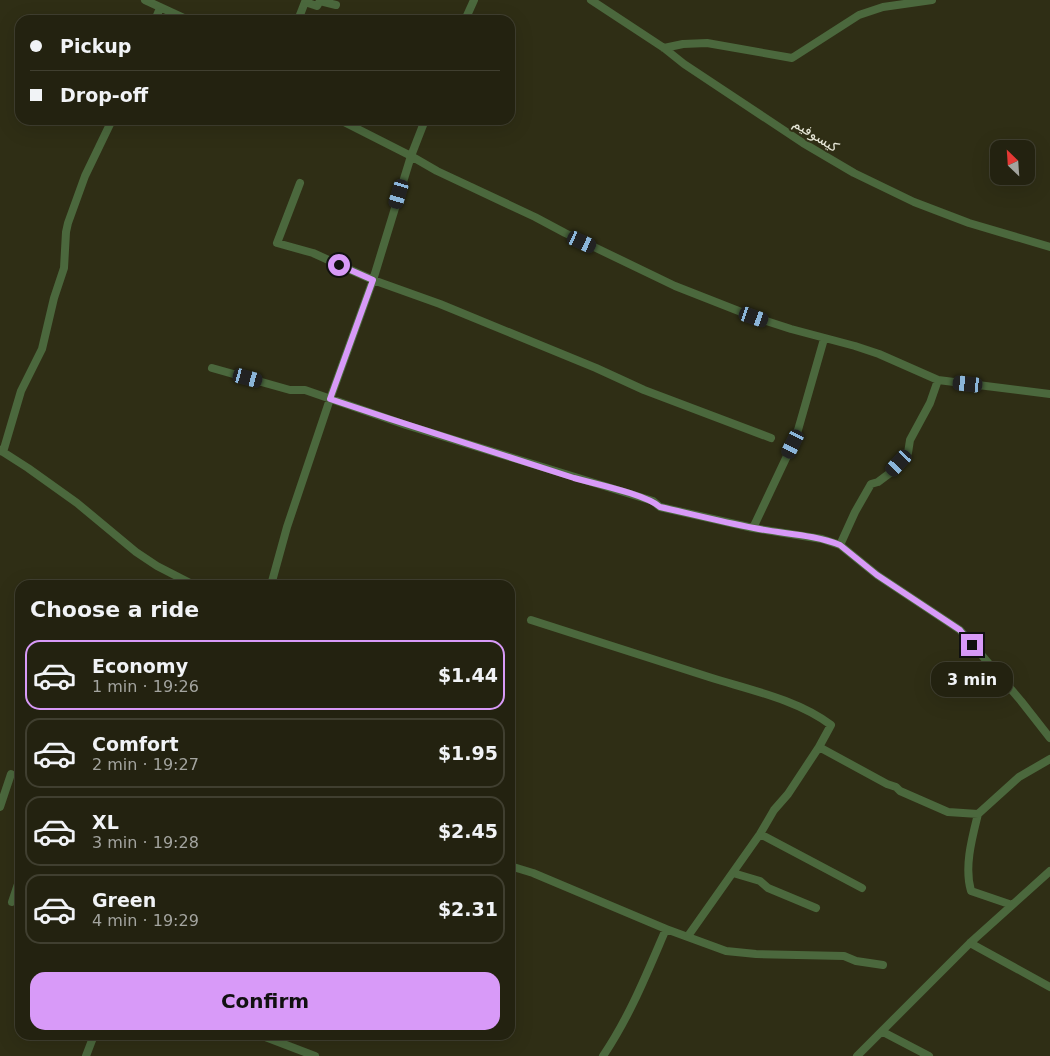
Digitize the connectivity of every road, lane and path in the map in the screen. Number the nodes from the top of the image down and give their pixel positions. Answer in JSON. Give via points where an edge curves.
{"nodes":[{"id":1,"x":474,"y":0,"type":"edge"},
{"id":2,"x":591,"y":0,"type":"edge"},
{"id":3,"x":932,"y":0,"type":"edge"},
{"id":4,"x":150,"y":1,"type":"edge"},
{"id":5,"x":336,"y":5,"type":"dead end"},
{"id":6,"x":160,"y":8,"type":"junction"},
{"id":7,"x":157,"y":15,"type":"edge"},
{"id":8,"x":176,"y":15,"type":"edge"},
{"id":9,"x":300,"y":15,"type":"edge"},
{"id":10,"x":467,"y":15,"type":"edge"},
{"id":11,"x":664,"y":48,"type":"junction"},
{"id":12,"x":110,"y":125,"type":"edge"},
{"id":13,"x":350,"y":125,"type":"edge"},
{"id":14,"x":423,"y":125,"type":"edge"},
{"id":15,"x":411,"y":156,"type":"junction"},
{"id":16,"x":300,"y":183,"type":"dead end"},
{"id":17,"x":1050,"y":247,"type":"edge"},
{"id":18,"x":373,"y":280,"type":"junction"},
{"id":19,"x":824,"y":339,"type":"junction"},
{"id":20,"x":212,"y":368,"type":"dead end"},
{"id":21,"x":938,"y":380,"type":"junction"},
{"id":22,"x":1050,"y":394,"type":"edge"},
{"id":23,"x":330,"y":399,"type":"junction"},
{"id":24,"x":771,"y":438,"type":"dead end"},
{"id":25,"x":2,"y":451,"type":"edge"},
{"id":26,"x":753,"y":528,"type":"junction"},
{"id":27,"x":840,"y":545,"type":"junction"},
{"id":28,"x":184,"y":580,"type":"edge"},
{"id":29,"x":272,"y":580,"type":"edge"},
{"id":30,"x":531,"y":620,"type":"dead end"},
{"id":31,"x":1050,"y":738,"type":"edge"},
{"id":32,"x":819,"y":747,"type":"junction"},
{"id":33,"x":1050,"y":759,"type":"edge"},
{"id":34,"x":11,"y":774,"type":"dead end"},
{"id":35,"x":0,"y":807,"type":"edge"},
{"id":36,"x":978,"y":814,"type":"junction"},
{"id":37,"x":760,"y":834,"type":"junction"},
{"id":38,"x":515,"y":868,"type":"edge"},
{"id":39,"x":1050,"y":871,"type":"edge"},
{"id":40,"x":733,"y":873,"type":"junction"},
{"id":41,"x":862,"y":888,"type":"dead end"},
{"id":42,"x":15,"y":893,"type":"edge"},
{"id":43,"x":12,"y":902,"type":"dead end"},
{"id":44,"x":1012,"y":905,"type":"junction"},
{"id":45,"x":816,"y":908,"type":"dead end"},
{"id":46,"x":666,"y":929,"type":"junction"},
{"id":47,"x":688,"y":936,"type":"junction"},
{"id":48,"x":970,"y":944,"type":"junction"},
{"id":49,"x":883,"y":965,"type":"dead end"},
{"id":50,"x":1050,"y":988,"type":"edge"},
{"id":51,"x":883,"y":1032,"type":"junction"},
{"id":52,"x":92,"y":1040,"type":"edge"},
{"id":53,"x":273,"y":1040,"type":"edge"},
{"id":54,"x":86,"y":1056,"type":"edge"},
{"id":55,"x":315,"y":1056,"type":"edge"},
{"id":56,"x":603,"y":1056,"type":"edge"},
{"id":57,"x":857,"y":1056,"type":"edge"},
{"id":58,"x":928,"y":1056,"type":"edge"}],
"edges":[{"from":1,"to":10,"type":"street"},
{"from":2,"to":11,"type":"street","name":"كيسوفيم"},
{"from":3,"to":11,"type":"street","via":[[883,7],[859,15],[792,58],[707,43]]},
{"from":4,"to":6,"type":"street"},
{"from":5,"to":9,"type":"street","via":[[320,1],[318,6],[305,2]]},
{"from":6,"to":7,"type":"street"},
{"from":6,"to":8,"type":"street"},
{"from":11,"to":17,"type":"street","name":"كيسوفيم","via":[[786,132],[854,173],[914,202],[969,223]]},
{"from":12,"to":25,"type":"street","via":[[85,176],[68,223],[64,268],[42,349],[21,391]]},
{"from":13,"to":15,"type":"street"},
{"from":14,"to":15,"type":"street"},
{"from":15,"to":18,"type":"street"},
{"from":15,"to":19,"type":"street","via":[[675,286],[754,317]]},
{"from":16,"to":18,"type":"street","via":[[277,243],[313,253]]},
{"from":18,"to":23,"type":"street"},
{"from":18,"to":24,"type":"street"},
{"from":19,"to":21,"type":"street","via":[[879,354]]},
{"from":19,"to":26,"type":"street","via":[[796,437]]},
{"from":20,"to":23,"type":"street"},
{"from":21,"to":22,"type":"street"},
{"from":21,"to":27,"type":"street","via":[[930,404],[910,440],[908,453],[890,473],[871,484]]},
{"from":23,"to":26,"type":"street","via":[[653,501],[660,507]]},
{"from":23,"to":29,"type":"street"},
{"from":25,"to":28,"type":"street","via":[[77,503],[136,552]]},
{"from":26,"to":27,"type":"street"},
{"from":27,"to":31,"type":"street","via":[[877,575],[960,630]]},
{"from":30,"to":32,"type":"street","via":[[777,698],[821,717],[831,725]]},
{"from":32,"to":36,"type":"street","via":[[900,791],[948,812]]},
{"from":32,"to":37,"type":"street"},
{"from":33,"to":36,"type":"street","via":[[1019,777]]},
{"from":34,"to":35,"type":"street"},
{"from":36,"to":44,"type":"street","via":[[972,837],[968,881],[971,891]]},
{"from":37,"to":40,"type":"street"},
{"from":37,"to":41,"type":"street"},
{"from":38,"to":46,"type":"street"},
{"from":39,"to":44,"type":"street"},
{"from":40,"to":45,"type":"street"},
{"from":40,"to":47,"type":"street"},
{"from":42,"to":43,"type":"street"},
{"from":44,"to":48,"type":"street"},
{"from":46,"to":47,"type":"street"},
{"from":46,"to":56,"type":"street","via":[[639,993]]},
{"from":47,"to":49,"type":"street","via":[[726,951],[844,956]]},
{"from":48,"to":50,"type":"street"},
{"from":48,"to":51,"type":"street"},
{"from":51,"to":57,"type":"street"},
{"from":51,"to":58,"type":"street"},
{"from":52,"to":54,"type":"street"},
{"from":53,"to":55,"type":"street"}]}
